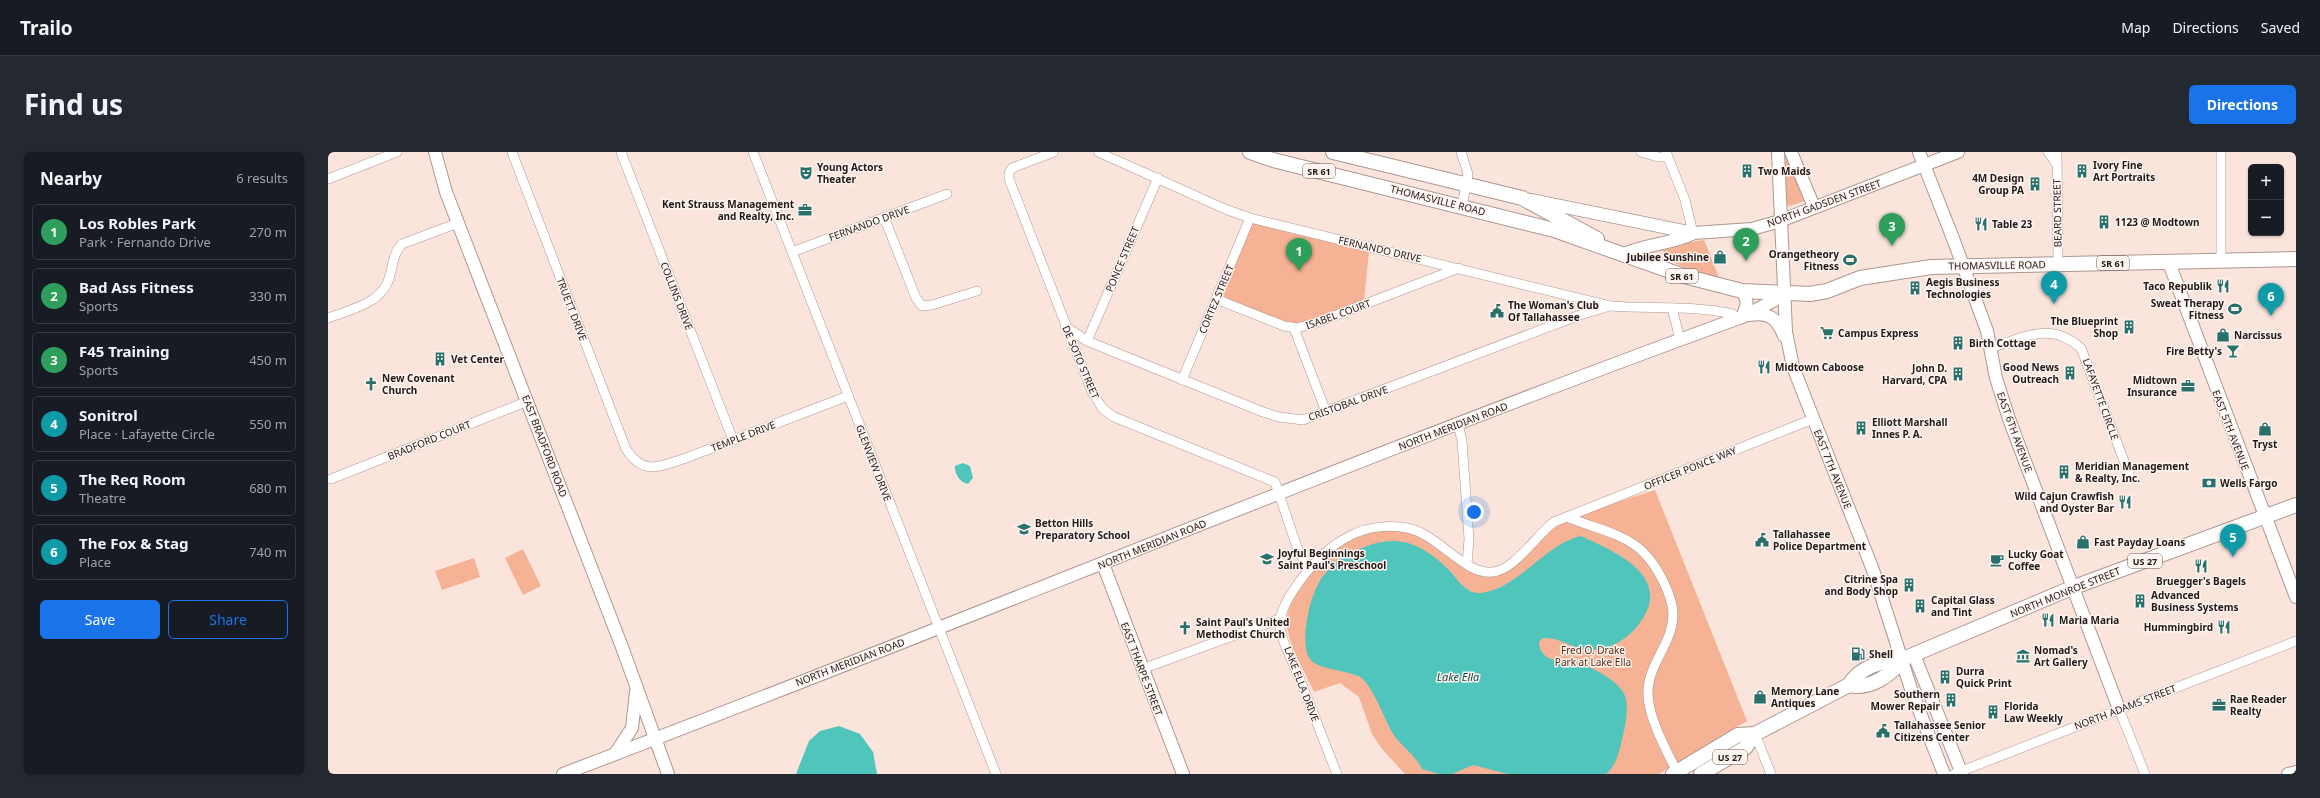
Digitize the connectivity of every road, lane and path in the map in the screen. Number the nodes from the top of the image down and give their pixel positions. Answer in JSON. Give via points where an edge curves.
{"nodes":[{"id":1,"x":397,"y":152,"type":"edge"},
{"id":2,"x":435,"y":152,"type":"edge"},
{"id":3,"x":512,"y":152,"type":"edge"},
{"id":4,"x":621,"y":152,"type":"edge"},
{"id":5,"x":753,"y":152,"type":"edge"},
{"id":6,"x":1054,"y":152,"type":"edge"},
{"id":7,"x":1098,"y":152,"type":"edge"},
{"id":8,"x":1250,"y":152,"type":"edge"},
{"id":9,"x":1333,"y":152,"type":"edge"},
{"id":10,"x":1461,"y":152,"type":"edge"},
{"id":11,"x":1641,"y":152,"type":"edge"},
{"id":12,"x":1778,"y":152,"type":"edge"},
{"id":13,"x":1791,"y":152,"type":"edge"},
{"id":14,"x":1919,"y":152,"type":"edge"},
{"id":15,"x":1958,"y":152,"type":"edge"},
{"id":16,"x":2048,"y":152,"type":"edge"},
{"id":17,"x":2057,"y":152,"type":"edge"},
{"id":18,"x":2221,"y":152,"type":"edge"},
{"id":19,"x":1667,"y":155,"type":"edge"},
{"id":20,"x":1348,"y":156,"type":"junction"},
{"id":21,"x":2056,"y":163,"type":"junction"},
{"id":22,"x":1924,"y":165,"type":"junction"},
{"id":23,"x":1158,"y":178,"type":"junction"},
{"id":24,"x":1345,"y":178,"type":"junction"},
{"id":25,"x":328,"y":180,"type":"edge"},
{"id":26,"x":1467,"y":184,"type":"junction"},
{"id":27,"x":947,"y":194,"type":"dead end"},
{"id":28,"x":1522,"y":198,"type":"junction"},
{"id":29,"x":1462,"y":206,"type":"junction"},
{"id":30,"x":1814,"y":207,"type":"junction"},
{"id":31,"x":884,"y":217,"type":"junction"},
{"id":32,"x":1250,"y":218,"type":"junction"},
{"id":33,"x":1780,"y":221,"type":"junction"},
{"id":34,"x":458,"y":222,"type":"junction"},
{"id":35,"x":1693,"y":233,"type":"junction"},
{"id":36,"x":792,"y":252,"type":"junction"},
{"id":37,"x":1624,"y":254,"type":"junction"},
{"id":38,"x":2296,"y":259,"type":"edge"},
{"id":39,"x":2221,"y":260,"type":"junction"},
{"id":40,"x":2058,"y":263,"type":"junction"},
{"id":41,"x":2169,"y":263,"type":"junction"},
{"id":42,"x":1964,"y":266,"type":"junction"},
{"id":43,"x":1459,"y":268,"type":"junction"},
{"id":44,"x":977,"y":291,"type":"dead end"},
{"id":45,"x":1742,"y":291,"type":"junction"},
{"id":46,"x":1784,"y":292,"type":"junction"},
{"id":47,"x":1216,"y":299,"type":"junction"},
{"id":48,"x":1611,"y":306,"type":"junction"},
{"id":49,"x":1672,"y":308,"type":"junction"},
{"id":50,"x":328,"y":318,"type":"edge"},
{"id":51,"x":1739,"y":318,"type":"junction"},
{"id":52,"x":1065,"y":326,"type":"junction"},
{"id":53,"x":1294,"y":328,"type":"junction"},
{"id":54,"x":1680,"y":339,"type":"junction"},
{"id":55,"x":1087,"y":341,"type":"junction"},
{"id":56,"x":1788,"y":344,"type":"junction"},
{"id":57,"x":1992,"y":348,"type":"junction"},
{"id":58,"x":1182,"y":380,"type":"junction"},
{"id":59,"x":848,"y":396,"type":"junction"},
{"id":60,"x":528,"y":401,"type":"junction"},
{"id":61,"x":1326,"y":412,"type":"junction"},
{"id":62,"x":1813,"y":419,"type":"junction"},
{"id":63,"x":1458,"y":424,"type":"junction"},
{"id":64,"x":733,"y":440,"type":"junction"},
{"id":65,"x":637,"y":463,"type":"joint"},
{"id":66,"x":2129,"y":474,"type":"dead end"},
{"id":67,"x":331,"y":479,"type":"dead end"},
{"id":68,"x":1280,"y":492,"type":"junction"},
{"id":69,"x":2296,"y":505,"type":"edge"},
{"id":70,"x":1567,"y":517,"type":"junction"},
{"id":71,"x":2265,"y":517,"type":"junction"},
{"id":72,"x":1103,"y":564,"type":"junction"},
{"id":73,"x":1467,"y":564,"type":"junction"},
{"id":74,"x":1310,"y":567,"type":"junction"},
{"id":75,"x":2074,"y":587,"type":"junction"},
{"id":76,"x":2296,"y":597,"type":"edge"},
{"id":77,"x":1282,"y":618,"type":"junction"},
{"id":78,"x":938,"y":627,"type":"junction"},
{"id":79,"x":2296,"y":641,"type":"edge"},
{"id":80,"x":1909,"y":657,"type":"junction"},
{"id":81,"x":1142,"y":669,"type":"junction"},
{"id":82,"x":636,"y":687,"type":"junction"},
{"id":83,"x":1934,"y":706,"type":"junction"},
{"id":84,"x":2119,"y":709,"type":"junction"},
{"id":85,"x":1920,"y":712,"type":"junction"},
{"id":86,"x":1755,"y":734,"type":"junction"},
{"id":87,"x":655,"y":739,"type":"junction"},
{"id":88,"x":615,"y":754,"type":"junction"},
{"id":89,"x":2296,"y":772,"type":"edge"},
{"id":90,"x":1676,"y":773,"type":"edge"},
{"id":91,"x":1959,"y":773,"type":"edge"},
{"id":92,"x":563,"y":774,"type":"edge"},
{"id":93,"x":668,"y":774,"type":"edge"},
{"id":94,"x":996,"y":774,"type":"edge"},
{"id":95,"x":1183,"y":774,"type":"edge"},
{"id":96,"x":1337,"y":774,"type":"edge"},
{"id":97,"x":1700,"y":774,"type":"edge"},
{"id":98,"x":1771,"y":774,"type":"edge"},
{"id":99,"x":1944,"y":774,"type":"edge"},
{"id":100,"x":2145,"y":774,"type":"edge"},
{"id":101,"x":2288,"y":774,"type":"edge"}],
"edges":[{"from":1,"to":25,"type":"street"},
{"from":2,"to":34,"type":"street","name":"EAST BRADFORD ROAD","via":[[446,192]]},
{"from":3,"to":65,"type":"street","name":"TRUETT DRIVE","via":[[626,448]]},
{"from":4,"to":64,"type":"street","name":"COLLINS DRIVE"},
{"from":5,"to":36,"type":"street","name":"GLENVIEW DRIVE"},
{"from":6,"to":52,"type":"street","name":"DE SOTO STREET","via":[[1022,163],[1009,173],[1012,190]]},
{"from":7,"to":23,"type":"street","name":"FERNANDO DRIVE"},
{"from":8,"to":24,"type":"main road","name":"THOMASVILLE ROAD","number":"SR 61"},
{"from":9,"to":20,"type":"main road","name":"THOMASVILLE ROAD","number":"SR 61"},
{"from":10,"to":26,"type":"street","via":[[1468,174]]},
{"from":11,"to":19,"type":"street","via":[[1658,157]]},
{"from":12,"to":33,"type":"street","name":"EAST 7TH AVENUE"},
{"from":13,"to":30,"type":"street"},
{"from":14,"to":22,"type":"street","name":"EAST 6TH AVENUE"},
{"from":15,"to":22,"type":"street","name":"NORTH GADSDEN STREET"},
{"from":16,"to":21,"type":"street"},
{"from":17,"to":21,"type":"street","name":"BEARD STREET"},
{"from":18,"to":39,"type":"street"},
{"from":19,"to":35,"type":"street","via":[[1685,200]]},
{"from":20,"to":24,"type":"main road"},
{"from":20,"to":26,"type":"main road","name":"THOMASVILLE ROAD","number":"SR 61"},
{"from":21,"to":40,"type":"street","name":"BEARD STREET"},
{"from":22,"to":30,"type":"street","name":"NORTH GADSDEN STREET"},
{"from":22,"to":42,"type":"street","name":"EAST 6TH AVENUE"},
{"from":23,"to":32,"type":"street","name":"FERNANDO DRIVE"},
{"from":23,"to":55,"type":"street","name":"PONCE STREET"},
{"from":24,"to":29,"type":"main road","name":"THOMASVILLE ROAD","number":"SR 61"},
{"from":26,"to":28,"type":"main road","name":"THOMASVILLE ROAD","number":"SR 61"},
{"from":26,"to":29,"type":"street"},
{"from":27,"to":31,"type":"street","name":"FERNANDO DRIVE"},
{"from":28,"to":35,"type":"street","name":"NORTH GADSDEN STREET"},
{"from":28,"to":37,"type":"main road","name":"THOMASVILLE ROAD","number":"SR 61"},
{"from":29,"to":37,"type":"main road","name":"THOMASVILLE ROAD","number":"SR 61","via":[[1554,230]]},
{"from":30,"to":33,"type":"street","name":"NORTH GADSDEN STREET"},
{"from":31,"to":36,"type":"street","name":"FERNANDO DRIVE"},
{"from":31,"to":44,"type":"street","via":[[916,298],[922,306]]},
{"from":32,"to":43,"type":"street","name":"FERNANDO DRIVE"},
{"from":32,"to":47,"type":"street","name":"CORTEZ STREET"},
{"from":33,"to":35,"type":"street","name":"NORTH GADSDEN STREET","via":[[1752,229]]},
{"from":33,"to":46,"type":"street","name":"EAST 7TH AVENUE"},
{"from":34,"to":50,"type":"street","via":[[402,244],[395,254],[389,283],[382,293],[366,304]]},
{"from":34,"to":60,"type":"street","name":"EAST BRADFORD ROAD"},
{"from":35,"to":37,"type":"street","via":[[1640,247]]},
{"from":36,"to":59,"type":"street","name":"GLENVIEW DRIVE"},
{"from":37,"to":45,"type":"main road","name":"THOMASVILLE ROAD","number":"SR 61","via":[[1684,276]]},
{"from":38,"to":39,"type":"main road","name":"THOMASVILLE ROAD","number":"SR 61"},
{"from":39,"to":41,"type":"main road","name":"THOMASVILLE ROAD","number":"SR 61"},
{"from":40,"to":41,"type":"main road","name":"THOMASVILLE ROAD","number":"SR 61"},
{"from":40,"to":42,"type":"main road","name":"THOMASVILLE ROAD","number":"SR 61"},
{"from":41,"to":71,"type":"street","name":"EAST 5TH AVENUE"},
{"from":42,"to":46,"type":"main road","name":"THOMASVILLE ROAD","number":"SR 61","via":[[1909,269],[1844,283]]},
{"from":42,"to":57,"type":"street","name":"EAST 6TH AVENUE"},
{"from":43,"to":48,"type":"street","name":"FERNANDO DRIVE"},
{"from":43,"to":53,"type":"street","name":"ISABEL COURT","via":[[1316,323]]},
{"from":45,"to":46,"type":"main road","name":"THOMASVILLE ROAD","number":"SR 61"},
{"from":45,"to":51,"type":"street","via":[[1748,304]]},
{"from":46,"to":51,"type":"street","name":"NORTH MERIDIAN ROAD","via":[[1773,301]]},
{"from":46,"to":56,"type":"street","name":"EAST 7TH AVENUE"},
{"from":47,"to":53,"type":"street","name":"ISABEL COURT"},
{"from":47,"to":58,"type":"street","name":"CORTEZ STREET"},
{"from":48,"to":49,"type":"street","name":"FERNANDO DRIVE"},
{"from":48,"to":61,"type":"street","name":"CRISTOBAL DRIVE","via":[[1580,315]]},
{"from":49,"to":51,"type":"street","name":"FERNANDO DRIVE","via":[[1707,308],[1733,314]]},
{"from":49,"to":54,"type":"street"},
{"from":51,"to":54,"type":"street","name":"NORTH MERIDIAN ROAD"},
{"from":51,"to":56,"type":"street","name":"NORTH MERIDIAN ROAD","via":[[1759,314],[1770,315],[1778,322]]},
{"from":52,"to":55,"type":"street","name":"CRISTOBAL DRIVE"},
{"from":52,"to":68,"type":"street","name":"DE SOTO STREET","via":[[1092,392],[1105,411],[1114,417],[1275,482]]},
{"from":53,"to":61,"type":"street"},
{"from":54,"to":63,"type":"street","name":"NORTH MERIDIAN ROAD"},
{"from":55,"to":58,"type":"street","name":"CRISTOBAL DRIVE"},
{"from":56,"to":62,"type":"street","name":"EAST 7TH AVENUE","via":[[1793,367]]},
{"from":57,"to":66,"type":"street","name":"LAFAYETTE CIRCLE","via":[[2036,333],[2050,332],[2068,338],[2081,348]]},
{"from":57,"to":75,"type":"street","name":"EAST 6TH AVENUE","via":[[1996,378],[2007,413]]},
{"from":58,"to":61,"type":"street","name":"CRISTOBAL DRIVE","via":[[1279,417],[1303,420]]},
{"from":59,"to":64,"type":"street","name":"TEMPLE DRIVE"},
{"from":59,"to":78,"type":"street","name":"GLENVIEW DRIVE"},
{"from":60,"to":67,"type":"street","name":"BRADFORD COURT"},
{"from":60,"to":82,"type":"street","name":"EAST BRADFORD ROAD"},
{"from":62,"to":70,"type":"street","name":"OFFICER PONCE WAY"},
{"from":62,"to":80,"type":"street","name":"EAST 7TH AVENUE"},
{"from":63,"to":68,"type":"street","name":"NORTH MERIDIAN ROAD"},
{"from":63,"to":73,"type":"street","via":[[1462,442],[1469,539]]},
{"from":64,"to":65,"type":"street","name":"TEMPLE DRIVE","via":[[658,467],[649,468]]},
{"from":68,"to":72,"type":"street","name":"NORTH MERIDIAN ROAD"},
{"from":68,"to":74,"type":"street","via":[[1296,547]]},
{"from":69,"to":71,"type":"main road","name":"NORTH MONROE STREET","number":"US 27"},
{"from":70,"to":73,"type":"street","name":"LAKE ELLA DRIVE","via":[[1546,528],[1498,572],[1483,572]]},
{"from":70,"to":90,"type":"street","via":[[1617,535],[1639,547],[1653,561],[1671,598],[1673,620],[1651,674],[1648,693],[1651,712]]},
{"from":71,"to":75,"type":"main road","name":"NORTH MONROE STREET","number":"US 27"},
{"from":71,"to":76,"type":"street","name":"EAST 5TH AVENUE"},
{"from":72,"to":78,"type":"street","name":"NORTH MERIDIAN ROAD"},
{"from":72,"to":81,"type":"street","name":"EAST THARPE STREET"},
{"from":73,"to":74,"type":"street","name":"LAKE ELLA DRIVE","via":[[1418,531],[1379,526],[1349,535]]},
{"from":74,"to":77,"type":"street","name":"LAKE ELLA DRIVE","via":[[1289,597]]},
{"from":75,"to":80,"type":"main road","name":"NORTH MONROE STREET","number":"US 27"},
{"from":75,"to":84,"type":"street","name":"EAST 6TH AVENUE"},
{"from":77,"to":81,"type":"street"},
{"from":77,"to":96,"type":"street","name":"LAKE ELLA DRIVE","via":[[1280,627],[1285,642]]},
{"from":78,"to":87,"type":"street","name":"NORTH MERIDIAN ROAD"},
{"from":78,"to":94,"type":"street","name":"GLENVIEW DRIVE"},
{"from":79,"to":84,"type":"street","name":"NORTH ADAMS STREET"},
{"from":80,"to":83,"type":"street","name":"EAST 7TH AVENUE"},
{"from":80,"to":85,"type":"street","name":"EAST 7TH AVENUE"},
{"from":80,"to":86,"type":"main road","name":"NORTH MONROE STREET","number":"US 27","via":[[1886,660],[1855,674],[1850,685]]},
{"from":81,"to":95,"type":"street","name":"EAST THARPE STREET"},
{"from":82,"to":87,"type":"street","name":"EAST BRADFORD ROAD"},
{"from":82,"to":88,"type":"street","via":[[632,728]]},
{"from":83,"to":85,"type":"street"},
{"from":83,"to":91,"type":"street","name":"EAST 7TH AVENUE"},
{"from":84,"to":91,"type":"street","name":"NORTH ADAMS STREET"},
{"from":84,"to":100,"type":"street"},
{"from":85,"to":99,"type":"street","name":"EAST 7TH AVENUE"},
{"from":86,"to":90,"type":"main road","name":"NORTH MONROE STREET","number":"US 27","via":[[1738,735]]},
{"from":86,"to":97,"type":"main road","name":"NORTH MONROE STREET","number":"US 27","via":[[1745,748]]},
{"from":86,"to":98,"type":"street"},
{"from":87,"to":88,"type":"street","name":"NORTH MERIDIAN ROAD"},
{"from":87,"to":93,"type":"street","name":"EAST BRADFORD ROAD"},
{"from":88,"to":92,"type":"street","name":"NORTH MERIDIAN ROAD"},
{"from":89,"to":101,"type":"street"}]}
